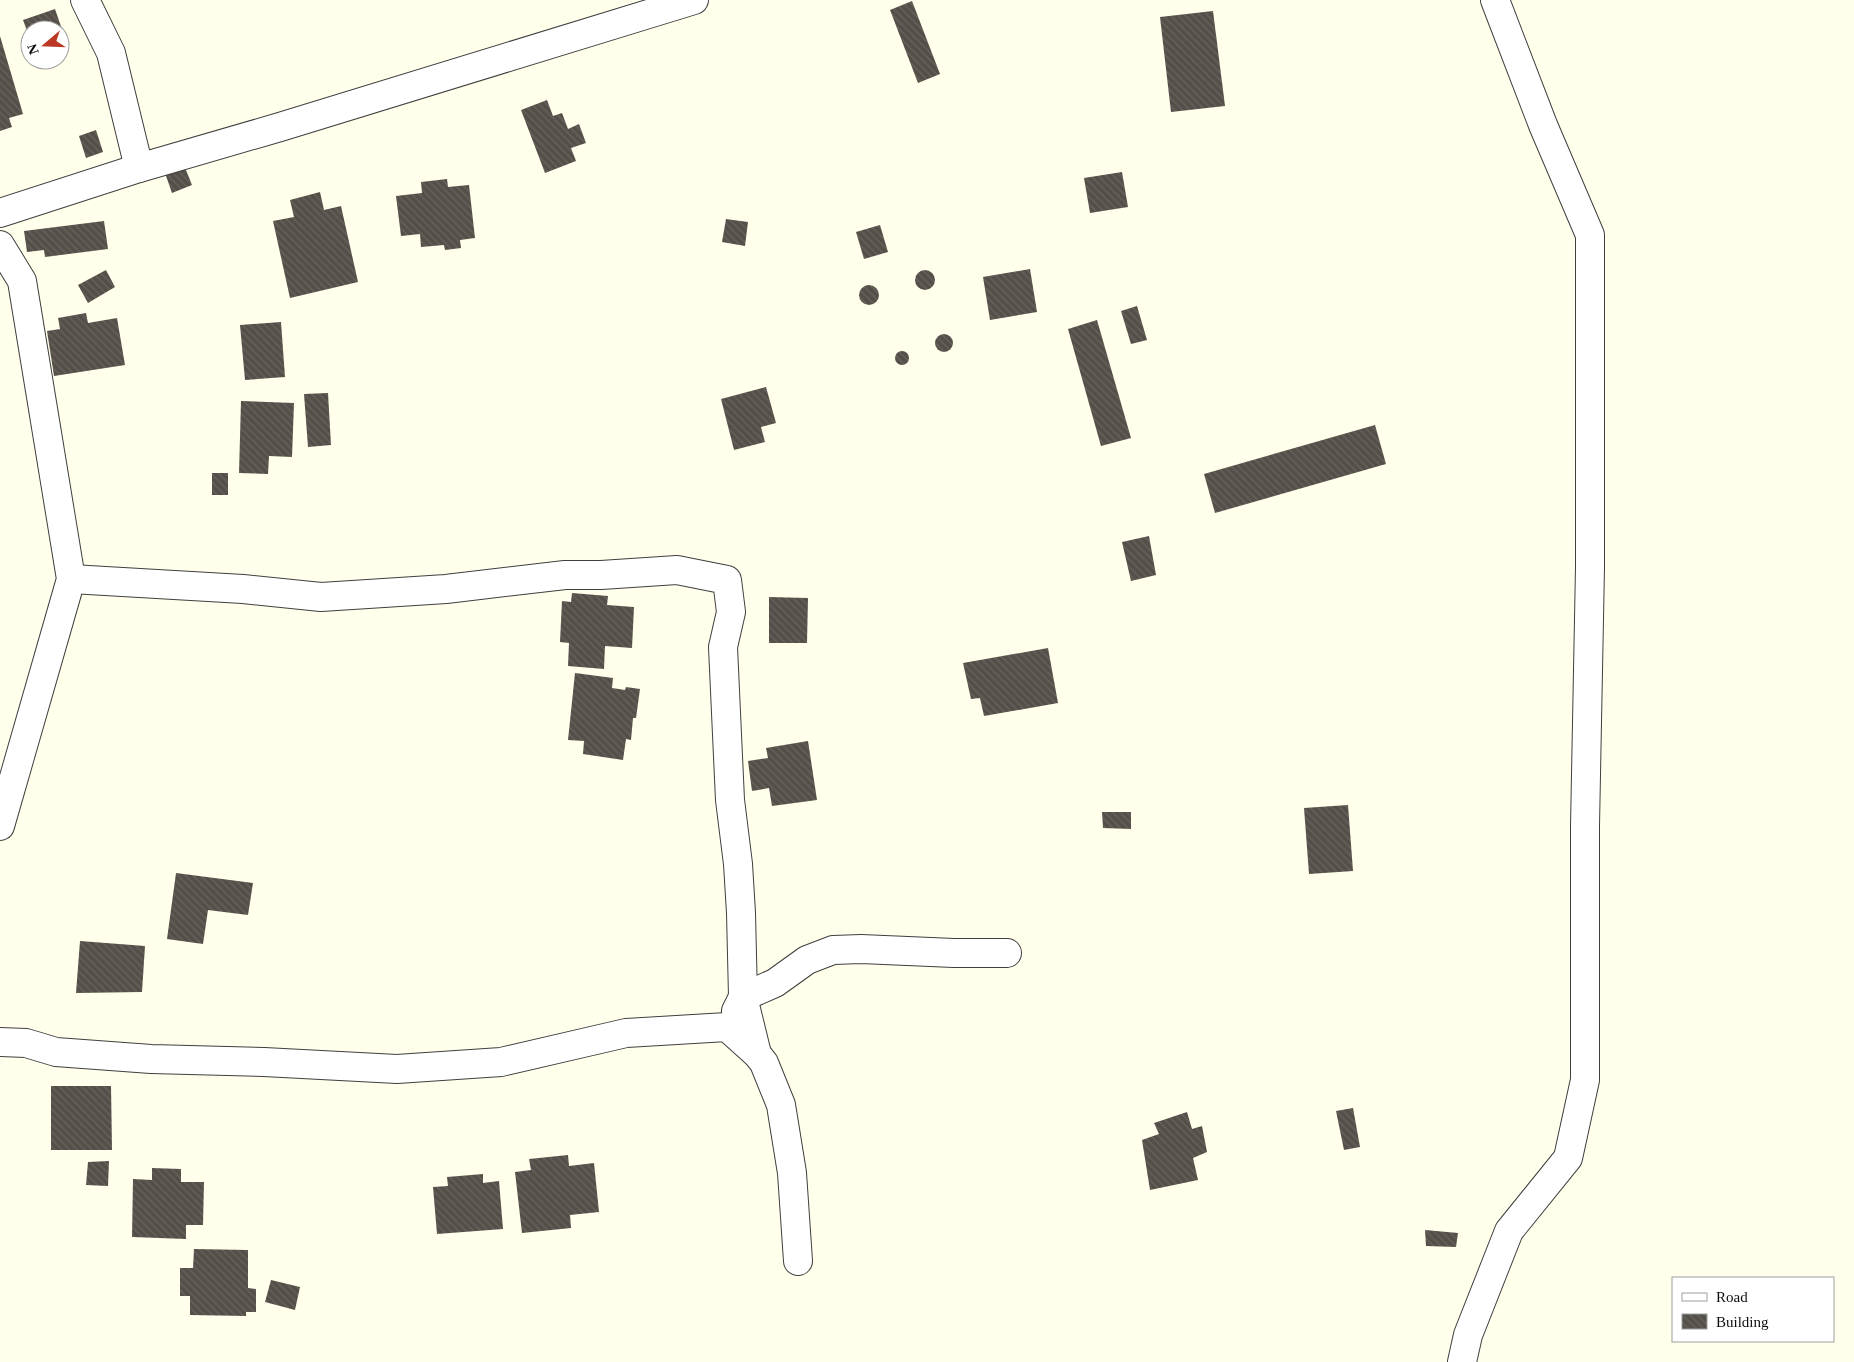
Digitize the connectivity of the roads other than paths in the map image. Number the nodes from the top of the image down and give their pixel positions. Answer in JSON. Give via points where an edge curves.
{"nodes":[{"id":1,"x":85,"y":0,"type":"edge"},
{"id":2,"x":694,"y":0,"type":"edge"},
{"id":3,"x":1496,"y":0,"type":"edge"},
{"id":4,"x":139,"y":168,"type":"junction"},
{"id":5,"x":0,"y":213,"type":"edge"},
{"id":6,"x":0,"y":245,"type":"edge"},
{"id":7,"x":70,"y":579,"type":"junction"},
{"id":8,"x":0,"y":826,"type":"edge"},
{"id":9,"x":1007,"y":953,"type":"dead end"},
{"id":10,"x":743,"y":997,"type":"junction"},
{"id":11,"x":727,"y":1027,"type":"junction"},
{"id":12,"x":0,"y":1042,"type":"edge"},
{"id":13,"x":757,"y":1054,"type":"junction"},
{"id":14,"x":798,"y":1261,"type":"dead end"},
{"id":15,"x":1462,"y":1362,"type":"edge"}],
"edges":[{"from":1,"to":4,"type":"street","via":[[111,53]]},
{"from":2,"to":4,"type":"street","via":[[280,128]]},
{"from":3,"to":15,"type":"street","via":[[1543,125],[1590,235],[1585,1080],[1568,1158],[1509,1231],[1468,1335]]},
{"from":4,"to":5,"type":"street"},
{"from":6,"to":7,"type":"street","via":[[22,281]]},
{"from":7,"to":8,"type":"street"},
{"from":7,"to":10,"type":"street","via":[[243,588],[321,597],[446,589],[566,575],[677,570],[727,580],[730,612],[723,657],[730,800],[741,913]]},
{"from":9,"to":10,"type":"street","via":[[834,950],[807,960],[775,983]]},
{"from":10,"to":11,"type":"street"},
{"from":10,"to":13,"type":"street"},
{"from":11,"to":12,"type":"street","via":[[626,1033],[501,1062],[397,1069],[151,1059],[56,1052],[26,1043]]},
{"from":11,"to":13,"type":"street"},
{"from":13,"to":14,"type":"street","via":[[782,1105],[792,1173]]}]}
